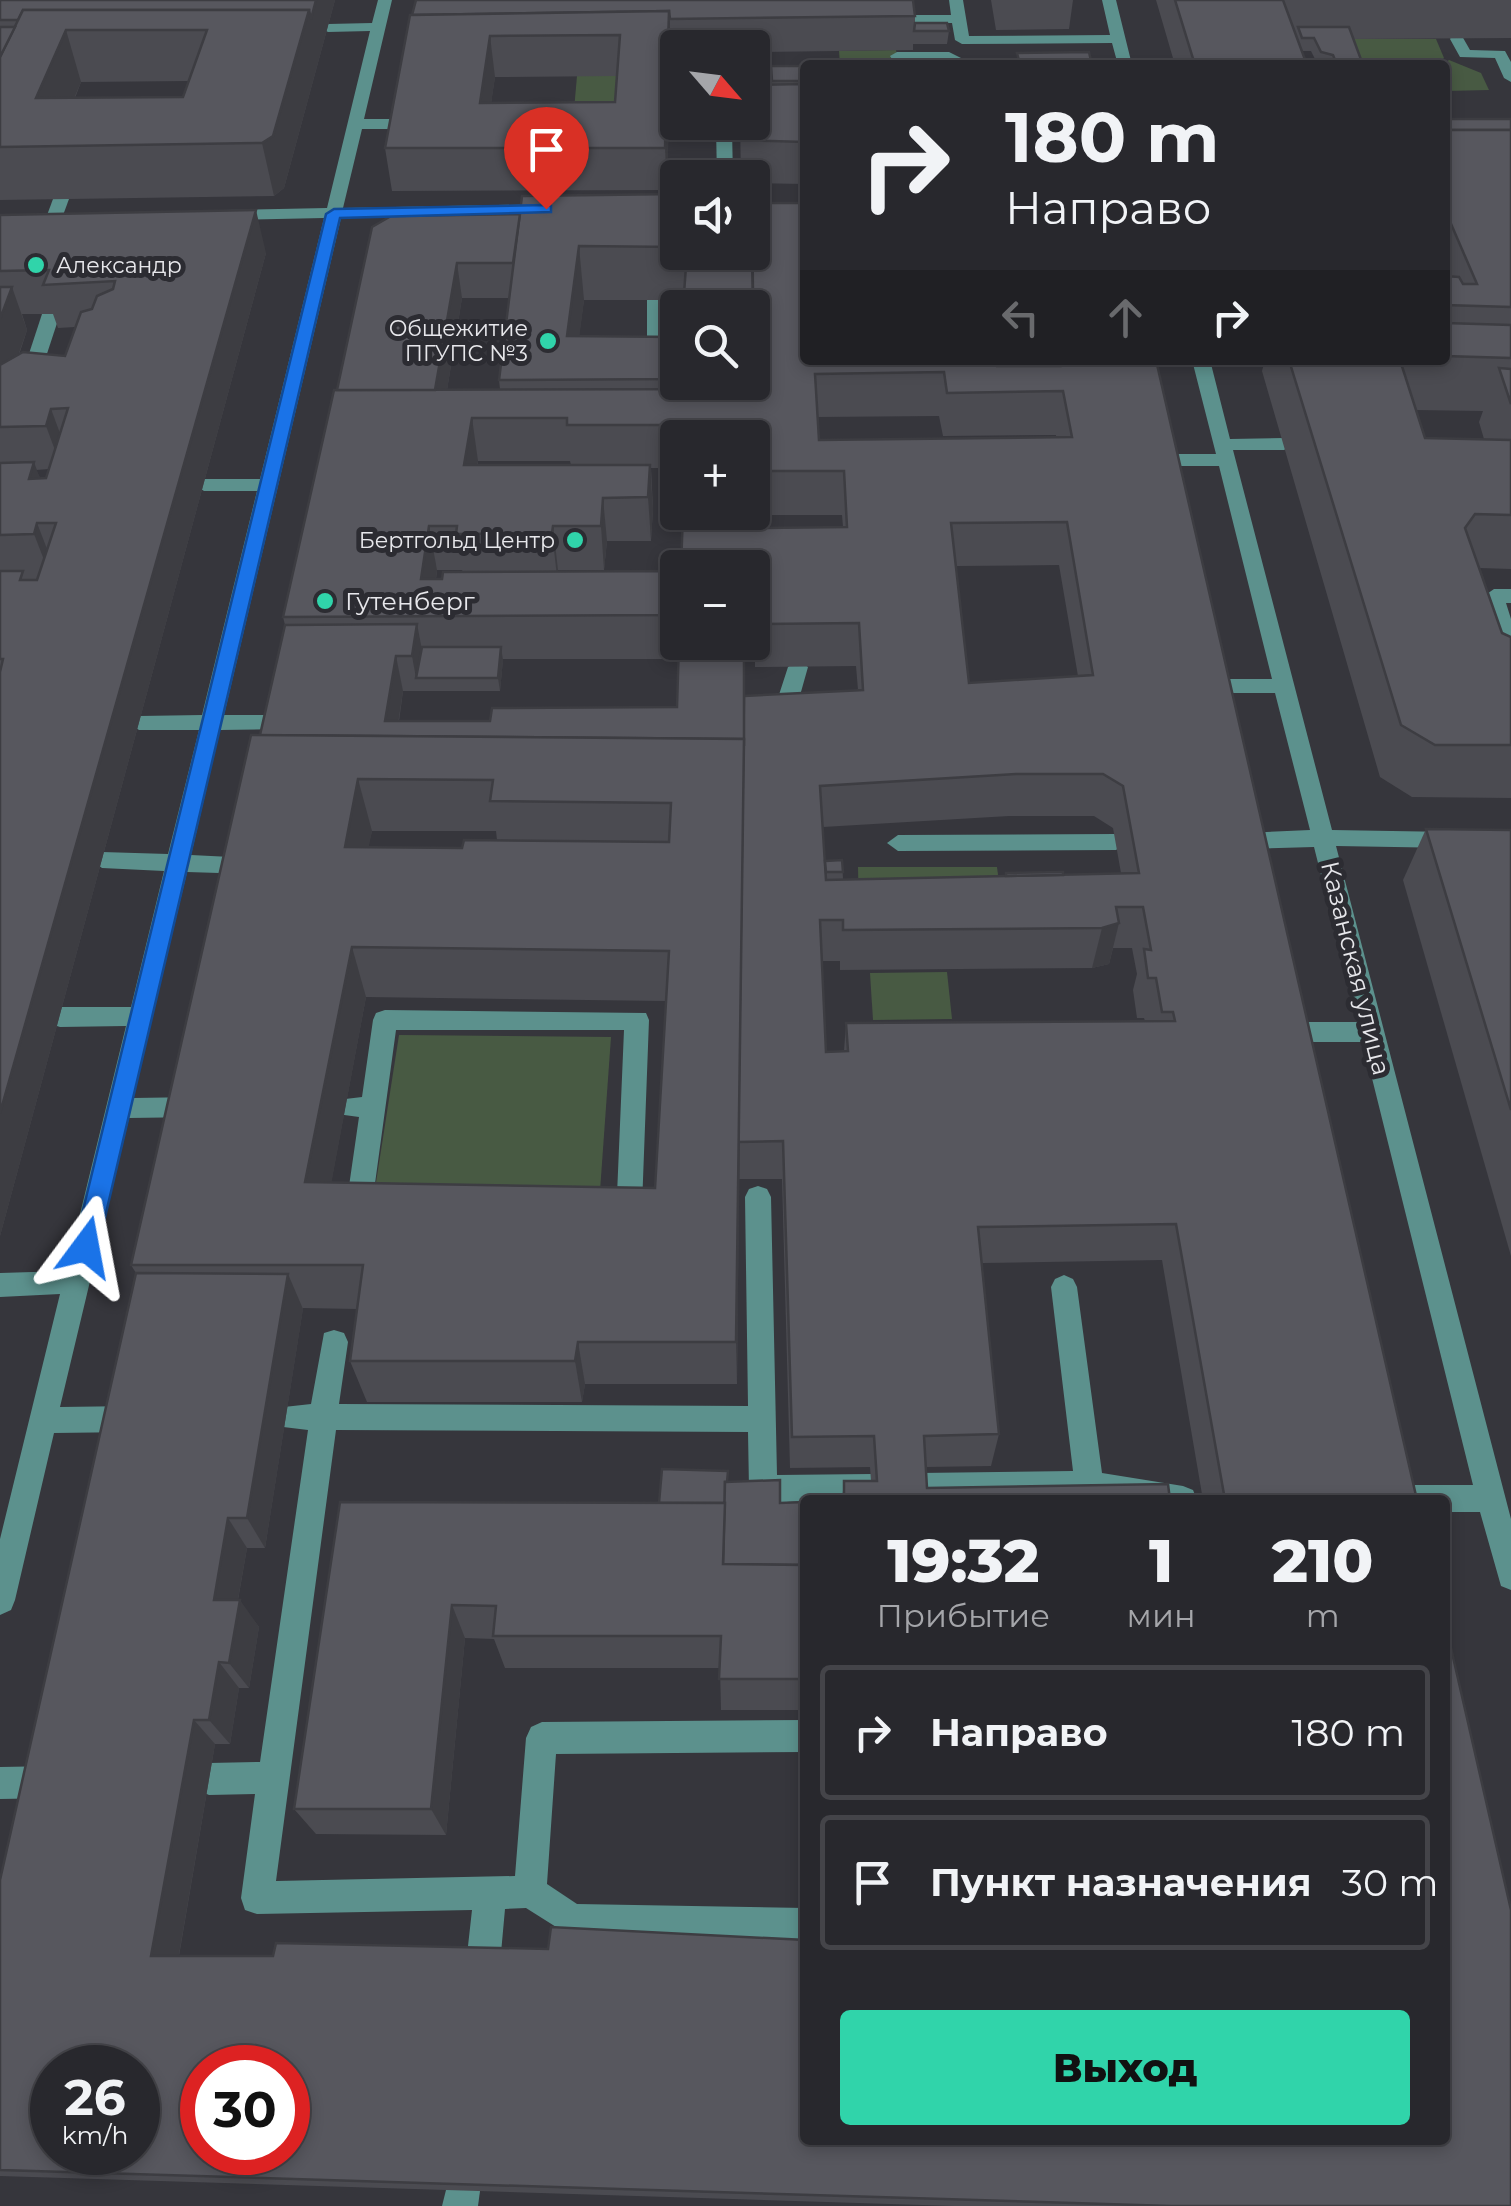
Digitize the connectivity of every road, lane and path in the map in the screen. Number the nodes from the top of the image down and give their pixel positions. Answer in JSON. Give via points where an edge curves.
{"nodes":[{"id":1,"x":385,"y":0,"type":"edge"},
{"id":2,"x":956,"y":0,"type":"edge"},
{"id":3,"x":1109,"y":0,"type":"edge"},
{"id":4,"x":959,"y":19,"type":"junction"},
{"id":5,"x":861,"y":20,"type":"edge"},
{"id":6,"x":328,"y":28,"type":"dead end"},
{"id":7,"x":378,"y":28,"type":"junction"},
{"id":8,"x":1118,"y":39,"type":"junction"},
{"id":9,"x":1457,"y":39,"type":"dead end"},
{"id":10,"x":1505,"y":54,"type":"edge"},
{"id":11,"x":897,"y":56,"type":"edge"},
{"id":12,"x":957,"y":60,"type":"edge"},
{"id":13,"x":1124,"y":60,"type":"edge"},
{"id":14,"x":1511,"y":78,"type":"edge"},
{"id":15,"x":355,"y":124,"type":"junction"},
{"id":16,"x":402,"y":124,"type":"edge"},
{"id":17,"x":62,"y":199,"type":"edge"},
{"id":18,"x":564,"y":209,"type":"edge"},
{"id":19,"x":334,"y":214,"type":"junction"},
{"id":20,"x":198,"y":216,"type":"edge"},
{"id":21,"x":53,"y":218,"type":"edge"},
{"id":22,"x":656,"y":300,"type":"edge"},
{"id":23,"x":44,"y":320,"type":"edge"},
{"id":24,"x":656,"y":347,"type":"edge"},
{"id":25,"x":1202,"y":365,"type":"edge"},
{"id":26,"x":31,"y":375,"type":"edge"},
{"id":27,"x":1284,"y":444,"type":"dead end"},
{"id":28,"x":1224,"y":452,"type":"junction"},
{"id":29,"x":1160,"y":460,"type":"edge"},
{"id":30,"x":204,"y":485,"type":"dead end"},
{"id":31,"x":268,"y":485,"type":"junction"},
{"id":32,"x":1511,"y":596,"type":"edge"},
{"id":33,"x":1511,"y":652,"type":"edge"},
{"id":34,"x":798,"y":667,"type":"edge"},
{"id":35,"x":1210,"y":686,"type":"edge"},
{"id":36,"x":1284,"y":686,"type":"junction"},
{"id":37,"x":822,"y":706,"type":"edge"},
{"id":38,"x":212,"y":722,"type":"junction"},
{"id":39,"x":282,"y":722,"type":"edge"},
{"id":40,"x":139,"y":723,"type":"dead end"},
{"id":41,"x":1322,"y":838,"type":"junction"},
{"id":42,"x":1244,"y":841,"type":"edge"},
{"id":43,"x":1511,"y":841,"type":"edge"},
{"id":44,"x":1116,"y":842,"type":"dead end"},
{"id":45,"x":898,"y":843,"type":"dead end"},
{"id":46,"x":102,"y":860,"type":"dead end"},
{"id":47,"x":178,"y":863,"type":"junction"},
{"id":48,"x":251,"y":866,"type":"edge"},
{"id":49,"x":140,"y":1016,"type":"junction"},
{"id":50,"x":60,"y":1017,"type":"dead end"},
{"id":51,"x":1286,"y":1032,"type":"edge"},
{"id":52,"x":1372,"y":1032,"type":"junction"},
{"id":53,"x":346,"y":1107,"type":"dead end"},
{"id":54,"x":374,"y":1107,"type":"junction"},
{"id":55,"x":118,"y":1108,"type":"junction"},
{"id":56,"x":200,"y":1108,"type":"edge"},
{"id":57,"x":758,"y":1197,"type":"edge"},
{"id":58,"x":590,"y":1206,"type":"edge"},
{"id":59,"x":398,"y":1207,"type":"edge"},
{"id":60,"x":78,"y":1282,"type":"junction"},
{"id":61,"x":0,"y":1285,"type":"edge"},
{"id":62,"x":1064,"y":1287,"type":"dead end"},
{"id":63,"x":334,"y":1342,"type":"dead end"},
{"id":64,"x":286,"y":1416,"type":"dead end"},
{"id":65,"x":324,"y":1417,"type":"junction"},
{"id":66,"x":134,"y":1419,"type":"edge"},
{"id":67,"x":763,"y":1419,"type":"junction"},
{"id":68,"x":44,"y":1420,"type":"junction"},
{"id":69,"x":1089,"y":1484,"type":"junction"},
{"id":70,"x":918,"y":1487,"type":"edge"},
{"id":71,"x":872,"y":1488,"type":"edge"},
{"id":72,"x":1154,"y":1495,"type":"edge"},
{"id":73,"x":1491,"y":1498,"type":"junction"},
{"id":74,"x":1450,"y":1499,"type":"edge"},
{"id":75,"x":1511,"y":1576,"type":"edge"},
{"id":76,"x":0,"y":1600,"type":"edge"},
{"id":77,"x":800,"y":1736,"type":"edge"},
{"id":78,"x":274,"y":1778,"type":"junction"},
{"id":79,"x":209,"y":1779,"type":"dead end"},
{"id":80,"x":56,"y":1782,"type":"edge"},
{"id":81,"x":0,"y":1783,"type":"edge"},
{"id":82,"x":530,"y":1892,"type":"junction"},
{"id":83,"x":490,"y":1894,"type":"junction"},
{"id":84,"x":800,"y":1925,"type":"edge"},
{"id":85,"x":483,"y":1964,"type":"edge"}],
"edges":[{"from":1,"to":7,"type":"street"},
{"from":2,"to":4,"type":"street"},
{"from":3,"to":8,"type":"street"},
{"from":4,"to":5,"type":"street"},
{"from":4,"to":8,"type":"street","via":[[962,40]]},
{"from":6,"to":7,"type":"street"},
{"from":7,"to":15,"type":"street"},
{"from":8,"to":13,"type":"street"},
{"from":9,"to":10,"type":"street","via":[[1465,54]]},
{"from":10,"to":14,"type":"street"},
{"from":11,"to":12,"type":"street"},
{"from":15,"to":16,"type":"street"},
{"from":15,"to":19,"type":"street"},
{"from":17,"to":21,"type":"street"},
{"from":18,"to":19,"type":"street","via":[[472,219]]},
{"from":19,"to":20,"type":"street"},
{"from":19,"to":31,"type":"street"},
{"from":22,"to":24,"type":"street"},
{"from":23,"to":26,"type":"street"},
{"from":25,"to":28,"type":"street","name":"Казанская улица"},
{"from":27,"to":28,"type":"street"},
{"from":28,"to":29,"type":"street"},
{"from":28,"to":36,"type":"street","name":"Казанская улица"},
{"from":30,"to":31,"type":"street"},
{"from":31,"to":38,"type":"street"},
{"from":32,"to":33,"type":"street","via":[[1494,596]]},
{"from":34,"to":37,"type":"street","via":[[786,707]]},
{"from":35,"to":36,"type":"street"},
{"from":36,"to":41,"type":"street","name":"Казанская улица"},
{"from":38,"to":39,"type":"street"},
{"from":38,"to":40,"type":"street"},
{"from":38,"to":47,"type":"street"},
{"from":41,"to":42,"type":"street"},
{"from":41,"to":43,"type":"street"},
{"from":41,"to":52,"type":"street","name":"Казанская улица"},
{"from":44,"to":45,"type":"street"},
{"from":46,"to":47,"type":"street"},
{"from":47,"to":48,"type":"street"},
{"from":47,"to":49,"type":"street"},
{"from":49,"to":50,"type":"street"},
{"from":49,"to":55,"type":"street"},
{"from":51,"to":52,"type":"street"},
{"from":52,"to":73,"type":"street","name":"Казанская улица"},
{"from":53,"to":54,"type":"street"},
{"from":54,"to":58,"type":"street","via":[[386,1020],[637,1020],[628,1206]]},
{"from":54,"to":59,"type":"street","via":[[359,1207]]},
{"from":55,"to":56,"type":"street"},
{"from":55,"to":60,"type":"street"},
{"from":57,"to":67,"type":"street"},
{"from":60,"to":61,"type":"street"},
{"from":60,"to":68,"type":"street"},
{"from":62,"to":69,"type":"street"},
{"from":63,"to":65,"type":"street"},
{"from":64,"to":65,"type":"street"},
{"from":65,"to":67,"type":"street"},
{"from":65,"to":78,"type":"street"},
{"from":66,"to":68,"type":"street"},
{"from":67,"to":71,"type":"street","via":[[763,1490]]},
{"from":68,"to":76,"type":"street"},
{"from":69,"to":70,"type":"street"},
{"from":69,"to":72,"type":"street"},
{"from":73,"to":74,"type":"street"},
{"from":73,"to":75,"type":"street","name":"Казанская улица"},
{"from":77,"to":82,"type":"street","via":[[542,1738]]},
{"from":78,"to":79,"type":"street"},
{"from":78,"to":83,"type":"street","via":[[257,1898]]},
{"from":80,"to":81,"type":"street"},
{"from":82,"to":83,"type":"street"},
{"from":82,"to":84,"type":"street","via":[[572,1920]]},
{"from":83,"to":85,"type":"street"}]}
